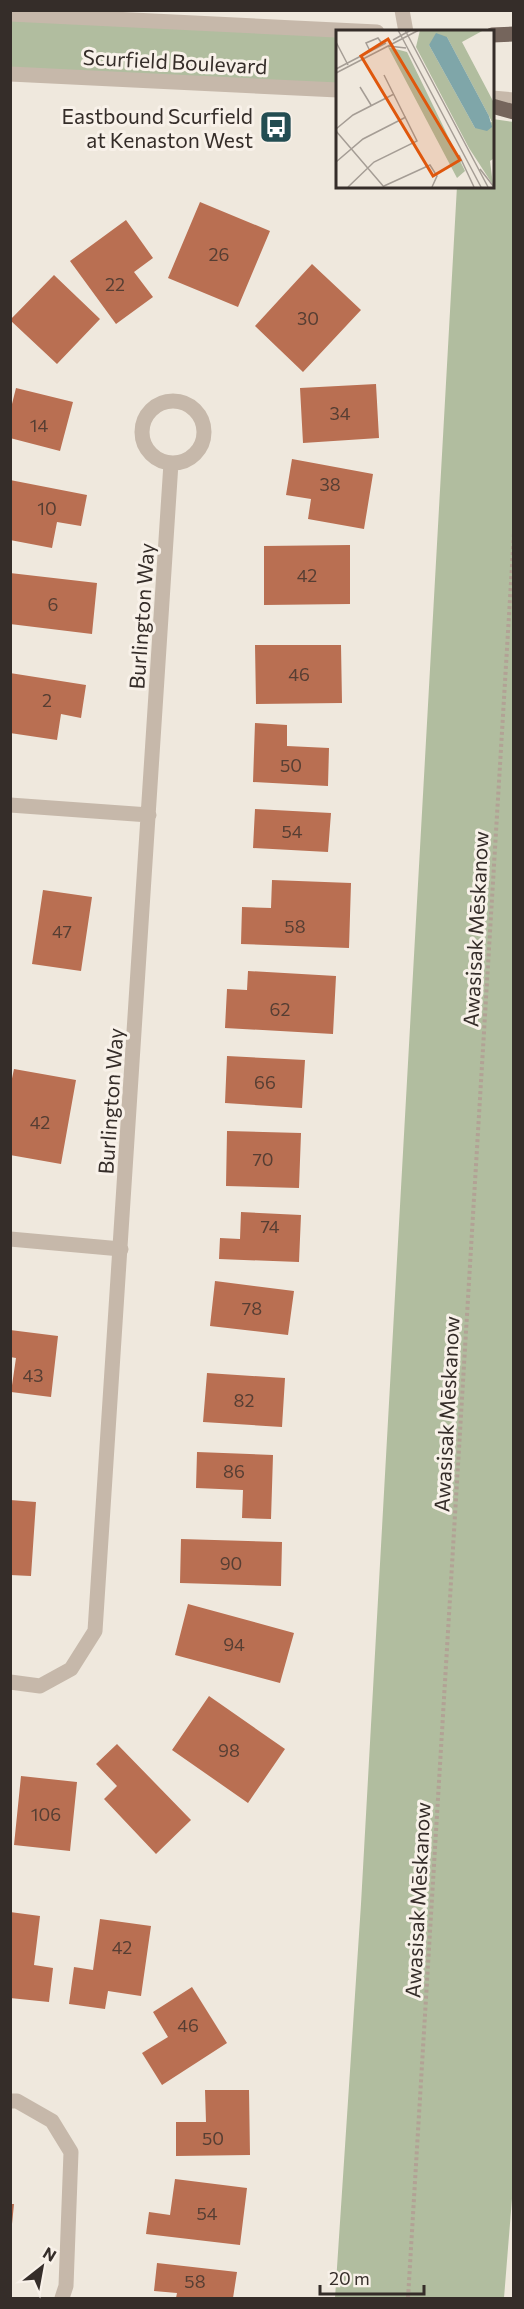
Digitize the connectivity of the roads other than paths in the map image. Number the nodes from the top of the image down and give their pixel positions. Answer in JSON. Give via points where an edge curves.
{"nodes":[{"id":1,"x":402,"y":10,"type":"edge"},
{"id":2,"x":10,"y":14,"type":"edge"},
{"id":3,"x":176,"y":16,"type":"edge"},
{"id":4,"x":352,"y":30,"type":"edge"},
{"id":5,"x":406,"y":30,"type":"edge"},
{"id":6,"x":513,"y":34,"type":"edge"},
{"id":7,"x":494,"y":36,"type":"edge"},
{"id":8,"x":494,"y":36,"type":"edge"},
{"id":9,"x":513,"y":38,"type":"edge"},
{"id":10,"x":10,"y":74,"type":"edge"},
{"id":11,"x":336,"y":90,"type":"edge"},
{"id":12,"x":494,"y":98,"type":"edge"},
{"id":13,"x":513,"y":100,"type":"edge"},
{"id":14,"x":494,"y":106,"type":"edge"},
{"id":15,"x":513,"y":112,"type":"edge"},
{"id":16,"x":171,"y":463,"type":"junction"},
{"id":17,"x":10,"y":805,"type":"edge"},
{"id":18,"x":149,"y":815,"type":"junction"},
{"id":19,"x":10,"y":1239,"type":"edge"},
{"id":20,"x":121,"y":1249,"type":"junction"},
{"id":21,"x":10,"y":1682,"type":"edge"},
{"id":22,"x":10,"y":2101,"type":"edge"},
{"id":23,"x":62,"y":2298,"type":"edge"}],
"edges":[{"from":1,"to":5,"type":"street"},
{"from":2,"to":3,"type":"street","name":"Scurfield Boulevard"},
{"from":3,"to":4,"type":"street","name":"Scurfield Boulevard"},
{"from":6,"to":7,"type":"main road"},
{"from":8,"to":9,"type":"street"},
{"from":10,"to":11,"type":"street","name":"Scurfield Boulevard"},
{"from":12,"to":13,"type":"street"},
{"from":14,"to":15,"type":"main road"},
{"from":16,"to":16,"type":"street","via":[[181,463],[199,450],[204,429],[195,409],[175,400],[152,407],[141,426],[141,437],[151,455]]},
{"from":16,"to":18,"type":"street","name":"Burlington Way"},
{"from":17,"to":18,"type":"street"},
{"from":18,"to":20,"type":"street","name":"Burlington Way"},
{"from":19,"to":20,"type":"street"},
{"from":20,"to":21,"type":"street","name":"Burlington Way","via":[[95,1631],[71,1669],[40,1686]]},
{"from":22,"to":23,"type":"street","via":[[17,2101],[52,2121],[71,2152],[66,2286]]}]}
